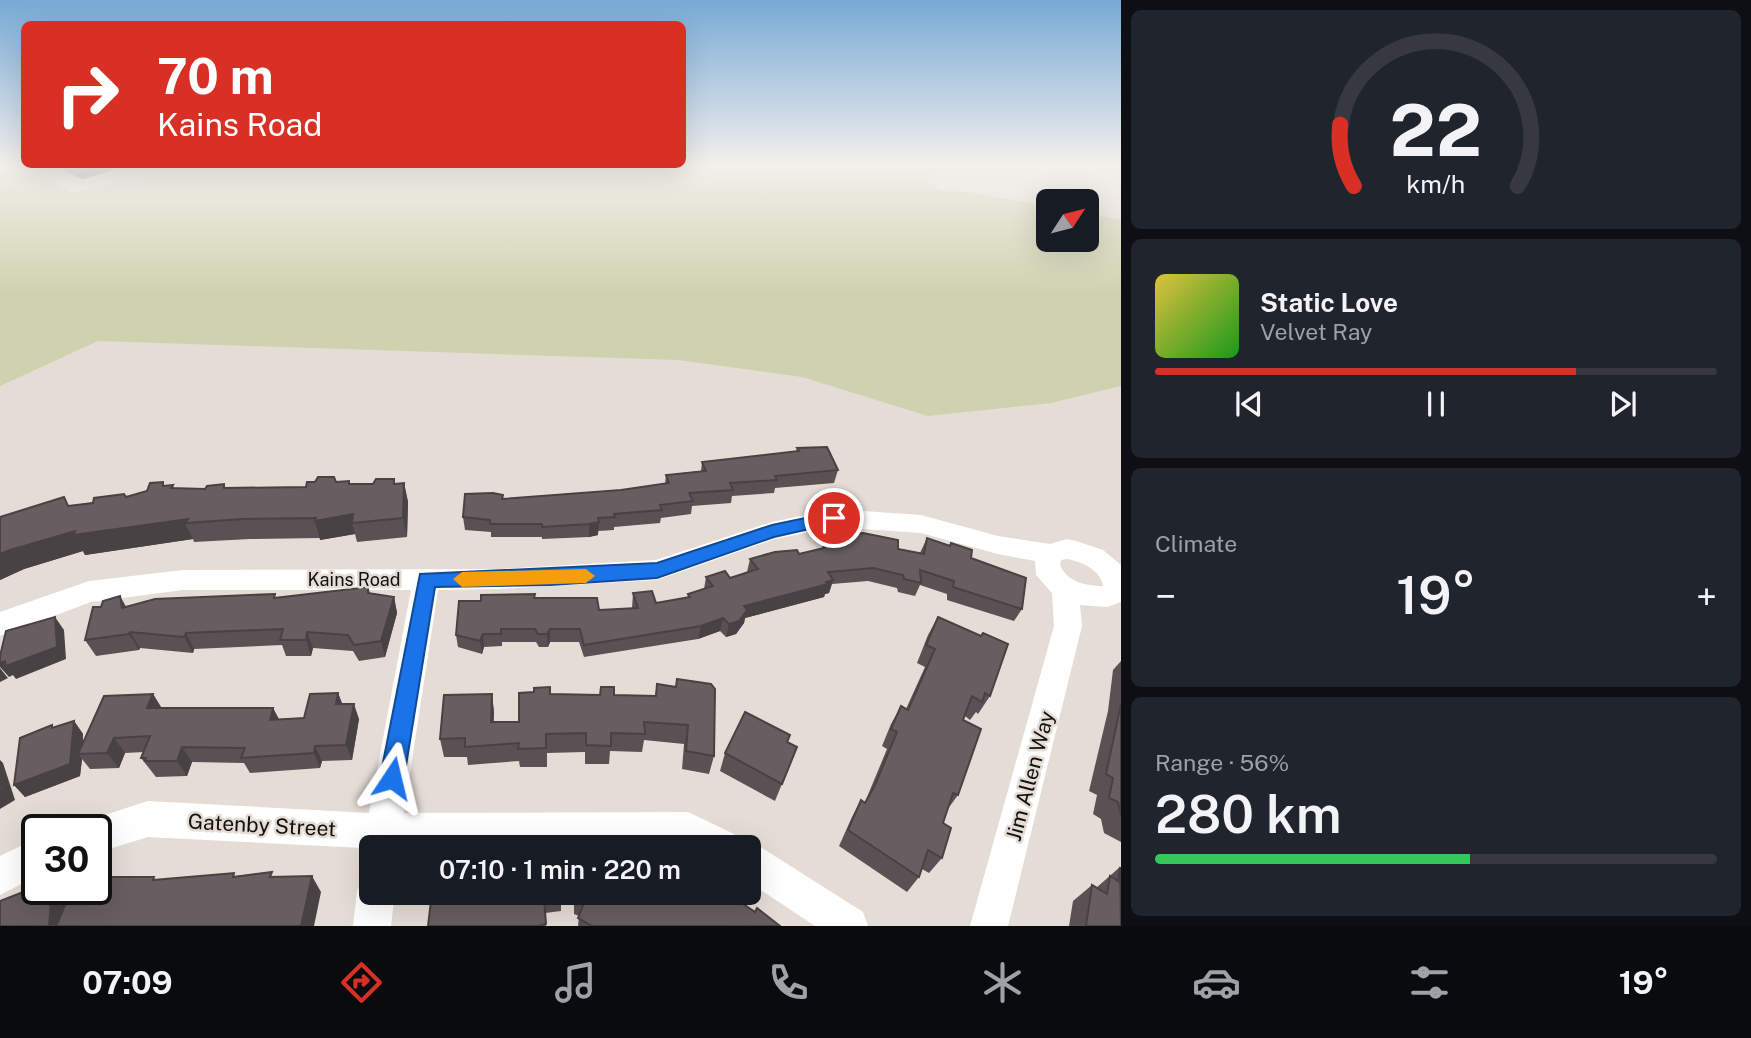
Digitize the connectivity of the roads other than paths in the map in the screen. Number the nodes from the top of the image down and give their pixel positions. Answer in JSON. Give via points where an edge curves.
{"nodes":[{"id":1,"x":1055,"y":571,"type":"junction"},
{"id":2,"x":426,"y":580,"type":"junction"},
{"id":3,"x":1114,"y":588,"type":"edge"},
{"id":4,"x":0,"y":624,"type":"edge"},
{"id":5,"x":1068,"y":626,"type":"junction"},
{"id":6,"x":112,"y":830,"type":"edge"},
{"id":7,"x":383,"y":835,"type":"edge"},
{"id":8,"x":518,"y":835,"type":"edge"},
{"id":9,"x":698,"y":835,"type":"edge"},
{"id":10,"x":359,"y":837,"type":"edge"},
{"id":11,"x":21,"y":865,"type":"edge"},
{"id":12,"x":761,"y":869,"type":"edge"},
{"id":13,"x":0,"y":876,"type":"edge"},
{"id":14,"x":374,"y":905,"type":"edge"},
{"id":15,"x":372,"y":926,"type":"edge"},
{"id":16,"x":849,"y":926,"type":"edge"},
{"id":17,"x":989,"y":926,"type":"edge"}],
"edges":[{"from":1,"to":2,"type":"street","name":"Kains Road","via":[[998,545],[921,524],[834,518],[772,531],[657,570]]},
{"from":1,"to":3,"type":"street","name":"Kains Road"},
{"from":1,"to":3,"type":"street","via":[[1057,550],[1079,551],[1105,564]]},
{"from":1,"to":5,"type":"street","name":"Jim Allen Way"},
{"from":2,"to":4,"type":"street","name":"Kains Road","via":[[183,580],[89,592]]},
{"from":2,"to":7,"type":"street"},
{"from":3,"to":5,"type":"street","name":"Jim Allen Way"},
{"from":5,"to":17,"type":"street","name":"Jim Allen Way"},
{"from":6,"to":10,"type":"street","name":"Gatenby Street","via":[[148,819]]},
{"from":8,"to":9,"type":"street","name":"Gatenby Street","via":[[688,830]]},
{"from":11,"to":13,"type":"street"},
{"from":12,"to":16,"type":"street"},
{"from":14,"to":15,"type":"street"}]}
